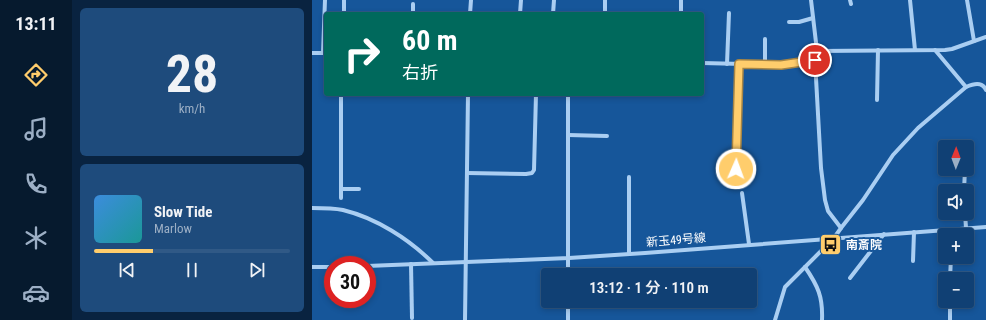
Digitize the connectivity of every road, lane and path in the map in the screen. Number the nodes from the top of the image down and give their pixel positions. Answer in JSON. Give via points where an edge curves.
{"nodes":[{"id":1,"x":325,"y":0,"type":"edge"},
{"id":2,"x":344,"y":0,"type":"edge"},
{"id":3,"x":471,"y":0,"type":"edge"},
{"id":4,"x":521,"y":0,"type":"edge"},
{"id":5,"x":554,"y":0,"type":"edge"},
{"id":6,"x":605,"y":0,"type":"edge"},
{"id":7,"x":681,"y":0,"type":"edge"},
{"id":8,"x":811,"y":0,"type":"edge"},
{"id":9,"x":910,"y":0,"type":"edge"},
{"id":10,"x":967,"y":0,"type":"edge"},
{"id":11,"x":413,"y":4,"type":"dead end"},
{"id":12,"x":325,"y":12,"type":"edge"},
{"id":13,"x":344,"y":12,"type":"edge"},
{"id":14,"x":413,"y":12,"type":"edge"},
{"id":15,"x":470,"y":12,"type":"edge"},
{"id":16,"x":520,"y":12,"type":"edge"},
{"id":17,"x":553,"y":12,"type":"edge"},
{"id":18,"x":605,"y":12,"type":"edge"},
{"id":19,"x":681,"y":12,"type":"edge"},
{"id":20,"x":729,"y":13,"type":"dead end"},
{"id":21,"x":813,"y":18,"type":"junction"},
{"id":22,"x":789,"y":22,"type":"dead end"},
{"id":23,"x":986,"y":37,"type":"edge"},
{"id":24,"x":765,"y":39,"type":"dead end"},
{"id":25,"x":974,"y":41,"type":"junction"},
{"id":26,"x":878,"y":50,"type":"junction"},
{"id":27,"x":915,"y":50,"type":"junction"},
{"id":28,"x":935,"y":50,"type":"junction"},
{"id":29,"x":817,"y":51,"type":"junction"},
{"id":30,"x":312,"y":53,"type":"edge"},
{"id":31,"x":324,"y":53,"type":"edge"},
{"id":32,"x":815,"y":60,"type":"junction"},
{"id":33,"x":704,"y":63,"type":"edge"},
{"id":34,"x":727,"y":64,"type":"junction"},
{"id":35,"x":739,"y":64,"type":"junction"},
{"id":36,"x":765,"y":65,"type":"junction"},
{"id":37,"x":966,"y":87,"type":"junction"},
{"id":38,"x":986,"y":90,"type":"edge"},
{"id":39,"x":341,"y":96,"type":"edge"},
{"id":40,"x":468,"y":96,"type":"edge"},
{"id":41,"x":536,"y":96,"type":"edge"},
{"id":42,"x":568,"y":96,"type":"edge"},
{"id":43,"x":877,"y":100,"type":"dead end"},
{"id":44,"x":568,"y":135,"type":"junction"},
{"id":45,"x":607,"y":136,"type":"dead end"},
{"id":46,"x":736,"y":169,"type":"dead end"},
{"id":47,"x":467,"y":173,"type":"junction"},
{"id":48,"x":629,"y":177,"type":"dead end"},
{"id":49,"x":341,"y":189,"type":"junction"},
{"id":50,"x":359,"y":189,"type":"dead end"},
{"id":51,"x":742,"y":193,"type":"dead end"},
{"id":52,"x":341,"y":198,"type":"dead end"},
{"id":53,"x":312,"y":208,"type":"edge"},
{"id":54,"x":965,"y":220,"type":"edge"},
{"id":55,"x":986,"y":227,"type":"edge"},
{"id":56,"x":841,"y":228,"type":"junction"},
{"id":57,"x":966,"y":228,"type":"joint"},
{"id":58,"x":938,"y":230,"type":"edge"},
{"id":59,"x":914,"y":232,"type":"junction"},
{"id":60,"x":884,"y":234,"type":"junction"},
{"id":61,"x":834,"y":238,"type":"junction"},
{"id":62,"x":749,"y":244,"type":"junction"},
{"id":63,"x":629,"y":254,"type":"junction"},
{"id":64,"x":569,"y":258,"type":"junction"},
{"id":65,"x":913,"y":261,"type":"dead end"},
{"id":66,"x":466,"y":262,"type":"junction"},
{"id":67,"x":432,"y":263,"type":"junction"},
{"id":68,"x":411,"y":264,"type":"junction"},
{"id":69,"x":376,"y":266,"type":"edge"},
{"id":70,"x":312,"y":267,"type":"edge"},
{"id":71,"x":324,"y":267,"type":"edge"},
{"id":72,"x":805,"y":267,"type":"junction"},
{"id":73,"x":568,"y":268,"type":"edge"},
{"id":74,"x":850,"y":278,"type":"dead end"},
{"id":75,"x":568,"y":308,"type":"edge"},
{"id":76,"x":950,"y":308,"type":"edge"},
{"id":77,"x":412,"y":318,"type":"dead end"},
{"id":78,"x":466,"y":320,"type":"edge"},
{"id":79,"x":568,"y":320,"type":"edge"},
{"id":80,"x":775,"y":320,"type":"edge"},
{"id":81,"x":822,"y":320,"type":"edge"},
{"id":82,"x":950,"y":320,"type":"edge"}],
"edges":[{"from":1,"to":12,"type":"street"},
{"from":2,"to":13,"type":"street"},
{"from":3,"to":15,"type":"street"},
{"from":4,"to":16,"type":"street"},
{"from":5,"to":17,"type":"street"},
{"from":6,"to":18,"type":"street"},
{"from":7,"to":19,"type":"street"},
{"from":8,"to":21,"type":"street"},
{"from":9,"to":27,"type":"street"},
{"from":10,"to":25,"type":"street"},
{"from":11,"to":14,"type":"street"},
{"from":20,"to":34,"type":"street"},
{"from":21,"to":22,"type":"street"},
{"from":21,"to":29,"type":"street"},
{"from":23,"to":25,"type":"street"},
{"from":24,"to":36,"type":"street"},
{"from":25,"to":28,"type":"street","via":[[952,49]]},
{"from":26,"to":27,"type":"street"},
{"from":26,"to":29,"type":"street"},
{"from":26,"to":43,"type":"street"},
{"from":27,"to":28,"type":"street"},
{"from":28,"to":37,"type":"street"},
{"from":29,"to":32,"type":"street"},
{"from":30,"to":31,"type":"street"},
{"from":32,"to":36,"type":"street"},
{"from":32,"to":56,"type":"street","via":[[825,200],[828,211]]},
{"from":33,"to":34,"type":"street"},
{"from":34,"to":35,"type":"street"},
{"from":35,"to":36,"type":"street"},
{"from":35,"to":46,"type":"street"},
{"from":37,"to":38,"type":"street","via":[[981,84]]},
{"from":37,"to":56,"type":"street","via":[[918,128],[893,155]]},
{"from":39,"to":49,"type":"street"},
{"from":40,"to":47,"type":"street"},
{"from":41,"to":47,"type":"street","via":[[532,173]]},
{"from":42,"to":44,"type":"street"},
{"from":44,"to":45,"type":"street"},
{"from":44,"to":64,"type":"street"},
{"from":47,"to":66,"type":"street"},
{"from":48,"to":63,"type":"street"},
{"from":49,"to":50,"type":"street"},
{"from":49,"to":52,"type":"street"},
{"from":51,"to":62,"type":"street"},
{"from":53,"to":67,"type":"street","via":[[342,210],[356,214],[380,225],[420,251]]},
{"from":54,"to":57,"type":"street"},
{"from":55,"to":57,"type":"street","name":"新玉49号線"},
{"from":56,"to":61,"type":"street"},
{"from":58,"to":59,"type":"street","name":"新玉49号線"},
{"from":59,"to":60,"type":"street","name":"新玉49号線"},
{"from":59,"to":65,"type":"street"},
{"from":60,"to":61,"type":"street","name":"新玉49号線"},
{"from":60,"to":74,"type":"street"},
{"from":61,"to":62,"type":"street","name":"新玉49号線"},
{"from":61,"to":72,"type":"street"},
{"from":62,"to":63,"type":"street","name":"新玉49号線"},
{"from":63,"to":64,"type":"street","name":"新玉49号線"},
{"from":64,"to":66,"type":"street","name":"新玉49号線"},
{"from":64,"to":73,"type":"street"},
{"from":66,"to":67,"type":"street","name":"新玉49号線"},
{"from":66,"to":78,"type":"street"},
{"from":67,"to":68,"type":"street","name":"新玉49号線"},
{"from":68,"to":69,"type":"street","name":"新玉49号線"},
{"from":68,"to":77,"type":"street"},
{"from":70,"to":71,"type":"street"},
{"from":72,"to":80,"type":"street","via":[[785,287]]},
{"from":72,"to":81,"type":"street","via":[[818,288]]},
{"from":75,"to":79,"type":"street"},
{"from":76,"to":82,"type":"street"}]}
